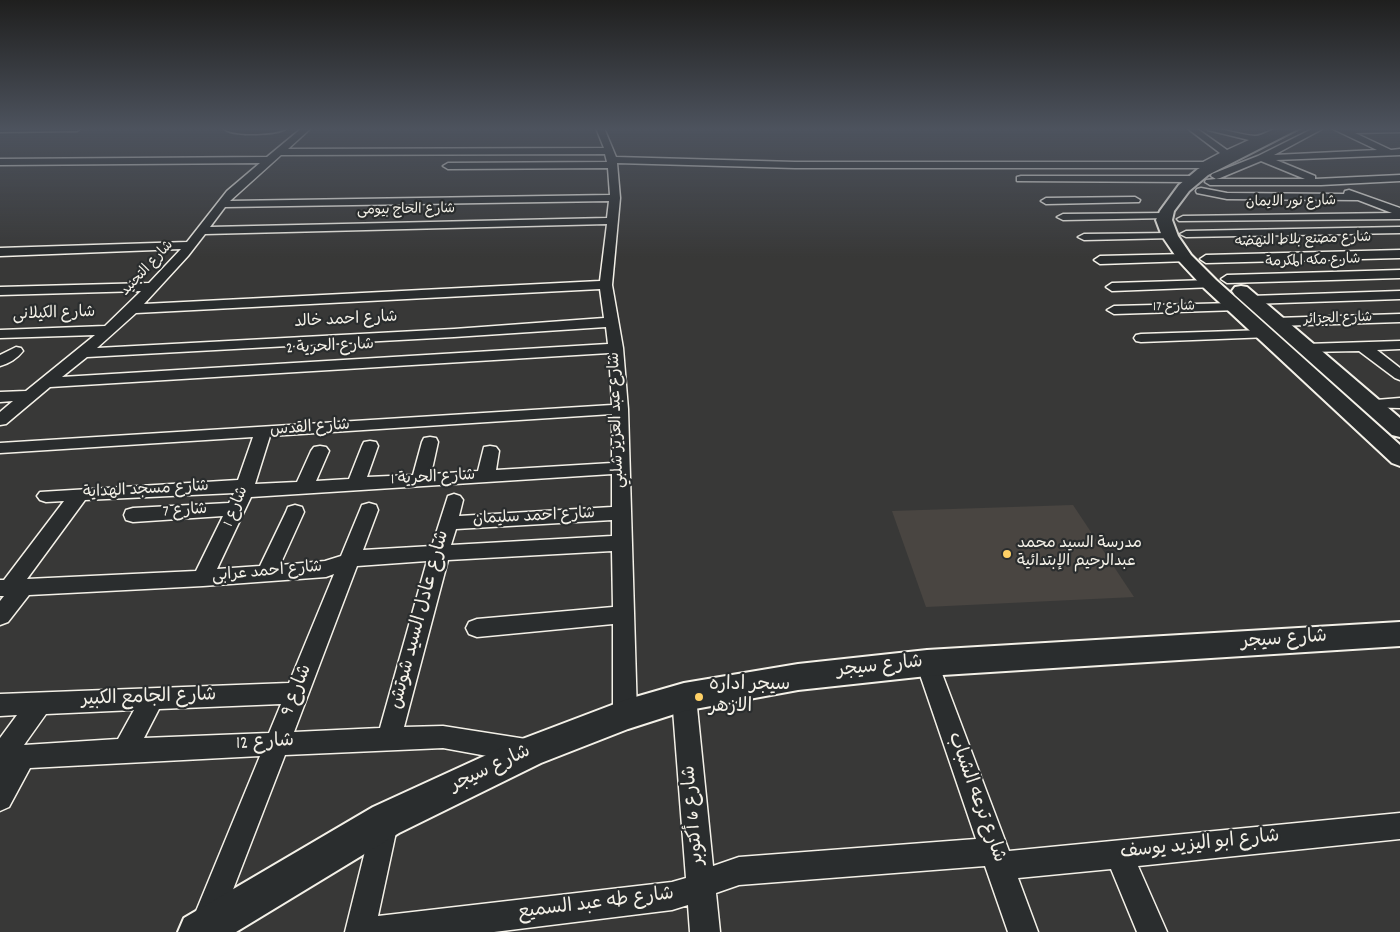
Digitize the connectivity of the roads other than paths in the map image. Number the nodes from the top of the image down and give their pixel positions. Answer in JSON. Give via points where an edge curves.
{"nodes":[{"id":1,"x":257,"y":171,"type":"edge"},
{"id":2,"x":612,"y":171,"type":"edge"},
{"id":3,"x":1031,"y":171,"type":"edge"},
{"id":4,"x":1216,"y":171,"type":"edge"},
{"id":5,"x":1217,"y":171,"type":"edge"},
{"id":6,"x":1292,"y":171,"type":"edge"},
{"id":7,"x":1205,"y":177,"type":"junction"},
{"id":8,"x":1400,"y":178,"type":"edge"},
{"id":9,"x":1021,"y":179,"type":"dead end"},
{"id":10,"x":1076,"y":179,"type":"junction"},
{"id":11,"x":1322,"y":182,"type":"junction"},
{"id":12,"x":1360,"y":197,"type":"junction"},
{"id":13,"x":615,"y":198,"type":"junction"},
{"id":14,"x":1135,"y":200,"type":"dead end"},
{"id":15,"x":1046,"y":201,"type":"dead end"},
{"id":16,"x":1098,"y":201,"type":"junction"},
{"id":17,"x":221,"y":204,"type":"junction"},
{"id":18,"x":1400,"y":207,"type":"edge"},
{"id":19,"x":1388,"y":208,"type":"junction"},
{"id":20,"x":1400,"y":212,"type":"edge"},
{"id":21,"x":1114,"y":216,"type":"junction"},
{"id":22,"x":1400,"y":216,"type":"edge"},
{"id":23,"x":1063,"y":217,"type":"dead end"},
{"id":24,"x":612,"y":222,"type":"junction"},
{"id":25,"x":1176,"y":226,"type":"junction"},
{"id":26,"x":1400,"y":230,"type":"edge"},
{"id":27,"x":201,"y":231,"type":"junction"},
{"id":28,"x":1084,"y":237,"type":"dead end"},
{"id":29,"x":191,"y":245,"type":"junction"},
{"id":30,"x":0,"y":252,"type":"edge"},
{"id":31,"x":1400,"y":254,"type":"edge"},
{"id":32,"x":1185,"y":258,"type":"junction"},
{"id":33,"x":1206,"y":259,"type":"junction"},
{"id":34,"x":1100,"y":260,"type":"dead end"},
{"id":35,"x":1400,"y":274,"type":"edge"},
{"id":36,"x":1351,"y":275,"type":"junction"},
{"id":37,"x":1218,"y":282,"type":"junction"},
{"id":38,"x":606,"y":285,"type":"junction"},
{"id":39,"x":154,"y":287,"type":"junction"},
{"id":40,"x":1112,"y":287,"type":"dead end"},
{"id":41,"x":0,"y":291,"type":"edge"},
{"id":42,"x":1400,"y":295,"type":"edge"},
{"id":43,"x":1381,"y":296,"type":"junction"},
{"id":44,"x":1242,"y":303,"type":"junction"},
{"id":45,"x":1400,"y":308,"type":"edge"},
{"id":46,"x":132,"y":309,"type":"junction"},
{"id":47,"x":1114,"y":310,"type":"dead end"},
{"id":48,"x":1400,"y":318,"type":"edge"},
{"id":49,"x":612,"y":322,"type":"junction"},
{"id":50,"x":1270,"y":328,"type":"junction"},
{"id":51,"x":109,"y":330,"type":"junction"},
{"id":52,"x":0,"y":334,"type":"edge"},
{"id":53,"x":1141,"y":338,"type":"dead end"},
{"id":54,"x":1400,"y":345,"type":"edge"},
{"id":55,"x":1362,"y":346,"type":"junction"},
{"id":56,"x":616,"y":348,"type":"junction"},
{"id":57,"x":1306,"y":348,"type":"junction"},
{"id":58,"x":16,"y":351,"type":"dead end"},
{"id":59,"x":83,"y":353,"type":"junction"},
{"id":60,"x":0,"y":362,"type":"edge"},
{"id":61,"x":1303,"y":369,"type":"junction"},
{"id":62,"x":1330,"y":369,"type":"junction"},
{"id":63,"x":1399,"y":373,"type":"edge"},
{"id":64,"x":45,"y":383,"type":"junction"},
{"id":65,"x":28,"y":396,"type":"junction"},
{"id":66,"x":0,"y":397,"type":"edge"},
{"id":67,"x":1400,"y":403,"type":"edge"},
{"id":68,"x":1370,"y":404,"type":"junction"},
{"id":69,"x":620,"y":409,"type":"junction"},
{"id":70,"x":0,"y":420,"type":"edge"},
{"id":71,"x":1400,"y":430,"type":"edge"},
{"id":72,"x":263,"y":432,"type":"junction"},
{"id":73,"x":430,"y":442,"type":"dead end"},
{"id":74,"x":370,"y":446,"type":"dead end"},
{"id":75,"x":0,"y":448,"type":"edge"},
{"id":76,"x":320,"y":451,"type":"dead end"},
{"id":77,"x":490,"y":451,"type":"dead end"},
{"id":78,"x":1400,"y":458,"type":"edge"},
{"id":79,"x":621,"y":468,"type":"junction"},
{"id":80,"x":486,"y":476,"type":"junction"},
{"id":81,"x":420,"y":480,"type":"junction"},
{"id":82,"x":356,"y":484,"type":"junction"},
{"id":83,"x":304,"y":487,"type":"junction"},
{"id":84,"x":245,"y":488,"type":"junction"},
{"id":85,"x":79,"y":494,"type":"junction"},
{"id":86,"x":46,"y":496,"type":"dead end"},
{"id":87,"x":454,"y":500,"type":"dead end"},
{"id":88,"x":237,"y":509,"type":"junction"},
{"id":89,"x":369,"y":510,"type":"dead end"},
{"id":90,"x":295,"y":512,"type":"dead end"},
{"id":91,"x":621,"y":513,"type":"junction"},
{"id":92,"x":133,"y":516,"type":"dead end"},
{"id":93,"x":447,"y":523,"type":"junction"},
{"id":94,"x":622,"y":543,"type":"junction"},
{"id":95,"x":439,"y":554,"type":"junction"},
{"id":96,"x":349,"y":561,"type":"junction"},
{"id":97,"x":266,"y":574,"type":"junction"},
{"id":98,"x":203,"y":578,"type":"junction"},
{"id":99,"x":10,"y":588,"type":"edge"},
{"id":100,"x":623,"y":615,"type":"junction"},
{"id":101,"x":0,"y":616,"type":"edge"},
{"id":102,"x":477,"y":628,"type":"dead end"},
{"id":103,"x":1400,"y":634,"type":"edge"},
{"id":104,"x":927,"y":663,"type":"junction"},
{"id":105,"x":297,"y":693,"type":"junction"},
{"id":106,"x":684,"y":697,"type":"junction"},
{"id":107,"x":153,"y":698,"type":"junction"},
{"id":108,"x":40,"y":703,"type":"junction"},
{"id":109,"x":0,"y":704,"type":"edge"},
{"id":110,"x":625,"y":715,"type":"junction"},
{"id":111,"x":389,"y":739,"type":"junction"},
{"id":112,"x":277,"y":743,"type":"junction"},
{"id":113,"x":124,"y":750,"type":"junction"},
{"id":114,"x":529,"y":752,"type":"junction"},
{"id":115,"x":7,"y":758,"type":"edge"},
{"id":116,"x":0,"y":798,"type":"edge"},
{"id":117,"x":386,"y":820,"type":"junction"},
{"id":118,"x":1400,"y":826,"type":"edge"},
{"id":119,"x":1119,"y":854,"type":"junction"},
{"id":120,"x":997,"y":858,"type":"junction"},
{"id":121,"x":701,"y":886,"type":"junction"},
{"id":122,"x":201,"y":930,"type":"edge"},
{"id":123,"x":360,"y":932,"type":"edge"},
{"id":124,"x":372,"y":932,"type":"edge"},
{"id":125,"x":705,"y":932,"type":"edge"},
{"id":126,"x":1023,"y":932,"type":"edge"},
{"id":127,"x":1152,"y":932,"type":"edge"}],
"edges":[{"from":1,"to":17,"type":"street","name":"شارع التجنيد"},
{"from":2,"to":13,"type":"street","name":"شارع عبد العزيز شلبي"},
{"from":3,"to":7,"type":"street"},
{"from":4,"to":7,"type":"street"},
{"from":5,"to":7,"type":"main road"},
{"from":6,"to":11,"type":"street"},
{"from":7,"to":10,"type":"street"},
{"from":7,"to":11,"type":"street"},
{"from":7,"to":12,"type":"street","via":[[1227,196]]},
{"from":7,"to":25,"type":"main road","via":[[1167,211]]},
{"from":8,"to":11,"type":"street"},
{"from":9,"to":10,"type":"street"},
{"from":10,"to":16,"type":"street"},
{"from":11,"to":12,"type":"street"},
{"from":12,"to":19,"type":"street"},
{"from":13,"to":17,"type":"street"},
{"from":13,"to":24,"type":"street","name":"شارع عبد العزيز شلبي"},
{"from":14,"to":16,"type":"street"},
{"from":15,"to":16,"type":"street"},
{"from":16,"to":21,"type":"street"},
{"from":17,"to":27,"type":"street","name":"شارع التجنيد"},
{"from":18,"to":19,"type":"street"},
{"from":19,"to":20,"type":"street"},
{"from":21,"to":23,"type":"street"},
{"from":21,"to":25,"type":"street"},
{"from":22,"to":25,"type":"street","name":"شارع نور الايمان"},
{"from":24,"to":27,"type":"street","name":"شارع الحاج بيومى"},
{"from":24,"to":38,"type":"street","name":"شارع عبد العزيز شلبي"},
{"from":25,"to":26,"type":"street"},
{"from":25,"to":28,"type":"street"},
{"from":25,"to":32,"type":"main road"},
{"from":25,"to":33,"type":"main road"},
{"from":27,"to":29,"type":"street","name":"شارع التجنيد"},
{"from":29,"to":30,"type":"street"},
{"from":29,"to":39,"type":"street","name":"شارع التجنيد"},
{"from":31,"to":33,"type":"street","name":"شارع مصنع بلاط النهضه"},
{"from":32,"to":34,"type":"street"},
{"from":32,"to":37,"type":"main road"},
{"from":33,"to":37,"type":"main road"},
{"from":35,"to":36,"type":"street","name":"شارع مكه المكرمة"},
{"from":36,"to":37,"type":"street","name":"شارع مكه المكرمة"},
{"from":36,"to":43,"type":"street"},
{"from":37,"to":40,"type":"street","name":"شارع مكه المكرمة"},
{"from":37,"to":44,"type":"main road"},
{"from":38,"to":46,"type":"street"},
{"from":38,"to":49,"type":"street","name":"شارع عبد العزيز شلبي"},
{"from":39,"to":41,"type":"street"},
{"from":39,"to":46,"type":"street","name":"شارع التجنيد"},
{"from":42,"to":43,"type":"street","name":"شارع 17"},
{"from":43,"to":44,"type":"street","name":"شارع 17"},
{"from":43,"to":45,"type":"street"},
{"from":44,"to":47,"type":"street","name":"شارع 17"},
{"from":44,"to":50,"type":"main road"},
{"from":46,"to":51,"type":"street","name":"شارع التجنيد"},
{"from":48,"to":50,"type":"street","name":"شارع الجزائر"},
{"from":49,"to":56,"type":"street","name":"شارع عبد العزيز شلبي"},
{"from":49,"to":59,"type":"street","name":"شارع احمد خالد"},
{"from":50,"to":53,"type":"street","name":"شارع الجزائر"},
{"from":50,"to":57,"type":"main road"},
{"from":50,"to":61,"type":"main road"},
{"from":51,"to":52,"type":"street","name":"شارع الكيلانى"},
{"from":51,"to":59,"type":"street","name":"شارع التجنيد"},
{"from":54,"to":55,"type":"street"},
{"from":55,"to":57,"type":"street"},
{"from":55,"to":63,"type":"street"},
{"from":56,"to":64,"type":"street","name":"شارع الحرية 2"},
{"from":56,"to":69,"type":"street","name":"شارع عبد العزيز شلبي"},
{"from":57,"to":62,"type":"main road"},
{"from":58,"to":60,"type":"street"},
{"from":59,"to":64,"type":"street","name":"شارع التجنيد"},
{"from":61,"to":62,"type":"main road"},
{"from":61,"to":78,"type":"main road"},
{"from":62,"to":68,"type":"main road"},
{"from":64,"to":65,"type":"street","name":"شارع التجنيد"},
{"from":65,"to":66,"type":"street"},
{"from":65,"to":70,"type":"street","name":"شارع التجنيد"},
{"from":67,"to":68,"type":"street"},
{"from":68,"to":71,"type":"main road"},
{"from":69,"to":72,"type":"street","name":"شارع القدس"},
{"from":69,"to":79,"type":"street","name":"شارع عبد العزيز شلبي"},
{"from":72,"to":75,"type":"street","name":"شارع القدس"},
{"from":72,"to":84,"type":"street","name":"شارع 1"},
{"from":73,"to":81,"type":"street"},
{"from":74,"to":82,"type":"street"},
{"from":76,"to":83,"type":"street"},
{"from":77,"to":80,"type":"street"},
{"from":79,"to":80,"type":"street","name":"شارع الحرية 1"},
{"from":79,"to":91,"type":"street","name":"شارع عبد العزيز شلبي"},
{"from":80,"to":81,"type":"street","name":"شارع الحرية 1"},
{"from":81,"to":82,"type":"street","name":"شارع الحرية 1"},
{"from":82,"to":83,"type":"street","name":"شارع الحرية 1"},
{"from":83,"to":84,"type":"street","name":"شارع الحرية 1"},
{"from":84,"to":85,"type":"street","name":"شارع مسجد الهداية"},
{"from":84,"to":88,"type":"street","name":"شارع 1"},
{"from":85,"to":86,"type":"street","name":"شارع مسجد الهداية"},
{"from":85,"to":99,"type":"street"},
{"from":87,"to":93,"type":"street","name":"شارع عادل السيد شوتش"},
{"from":88,"to":92,"type":"street","name":"شارع 7"},
{"from":88,"to":98,"type":"street","name":"شارع 1"},
{"from":89,"to":96,"type":"street","name":"شارع 9"},
{"from":90,"to":97,"type":"street"},
{"from":91,"to":93,"type":"street","name":"شارع احمد سليمان"},
{"from":91,"to":94,"type":"street","name":"شارع عبد العزيز شلبي"},
{"from":93,"to":95,"type":"street","name":"شارع عادل السيد شوتش"},
{"from":94,"to":95,"type":"street","name":"شارع احمد عرابى"},
{"from":94,"to":100,"type":"street","name":"شارع عبد العزيز شلبي"},
{"from":95,"to":96,"type":"street","name":"شارع احمد عرابى"},
{"from":95,"to":111,"type":"street","name":"شارع عادل السيد شوتش"},
{"from":96,"to":97,"type":"street","name":"شارع احمد عرابى","via":[[326,569]]},
{"from":96,"to":105,"type":"street","name":"شارع 9"},
{"from":97,"to":98,"type":"street","name":"شارع احمد عرابى"},
{"from":98,"to":99,"type":"street","name":"شارع احمد عرابى"},
{"from":99,"to":101,"type":"street"},
{"from":100,"to":102,"type":"street"},
{"from":100,"to":110,"type":"street","name":"شارع عبد العزيز شلبي"},
{"from":103,"to":104,"type":"main road","name":"شارع سيجر"},
{"from":104,"to":106,"type":"main road","name":"شارع سيجر","via":[[798,677]]},
{"from":104,"to":120,"type":"street","name":"شارع ترعه الشباب"},
{"from":105,"to":107,"type":"street","name":"شارع الجامع الكبير"},
{"from":105,"to":112,"type":"street","name":"شارع 9"},
{"from":106,"to":110,"type":"main road","name":"شارع سيجر"},
{"from":106,"to":121,"type":"street","name":"شارع 6 أكتوبر"},
{"from":107,"to":108,"type":"street","name":"شارع الجامع الكبير"},
{"from":107,"to":113,"type":"street"},
{"from":108,"to":109,"type":"street","name":"شارع الجامع الكبير"},
{"from":108,"to":115,"type":"street"},
{"from":110,"to":114,"type":"main road","name":"شارع سيجر"},
{"from":111,"to":112,"type":"street","name":"شارع 12"},
{"from":111,"to":114,"type":"street","name":"شارع 12","via":[[443,737]]},
{"from":112,"to":113,"type":"street","name":"شارع 12"},
{"from":112,"to":122,"type":"street","name":"شارع 9"},
{"from":113,"to":115,"type":"street","name":"شارع 12"},
{"from":114,"to":117,"type":"main road","name":"شارع سيجر"},
{"from":115,"to":116,"type":"street"},
{"from":117,"to":122,"type":"main road","name":"شارع سيجر"},
{"from":117,"to":123,"type":"street"},
{"from":118,"to":119,"type":"street","name":"شارع ابو اليزيد يوسف"},
{"from":119,"to":120,"type":"street","name":"شارع ابو اليزيد يوسف"},
{"from":119,"to":127,"type":"street"},
{"from":120,"to":121,"type":"street","name":"شارع طه عبد السميع","via":[[739,871]]},
{"from":120,"to":126,"type":"street","name":"شارع ترعه الشباب"},
{"from":121,"to":124,"type":"street","name":"شارع طه عبد السميع","via":[[686,893],[658,898]]},
{"from":121,"to":125,"type":"street","name":"شارع 6 أكتوبر"}]}
